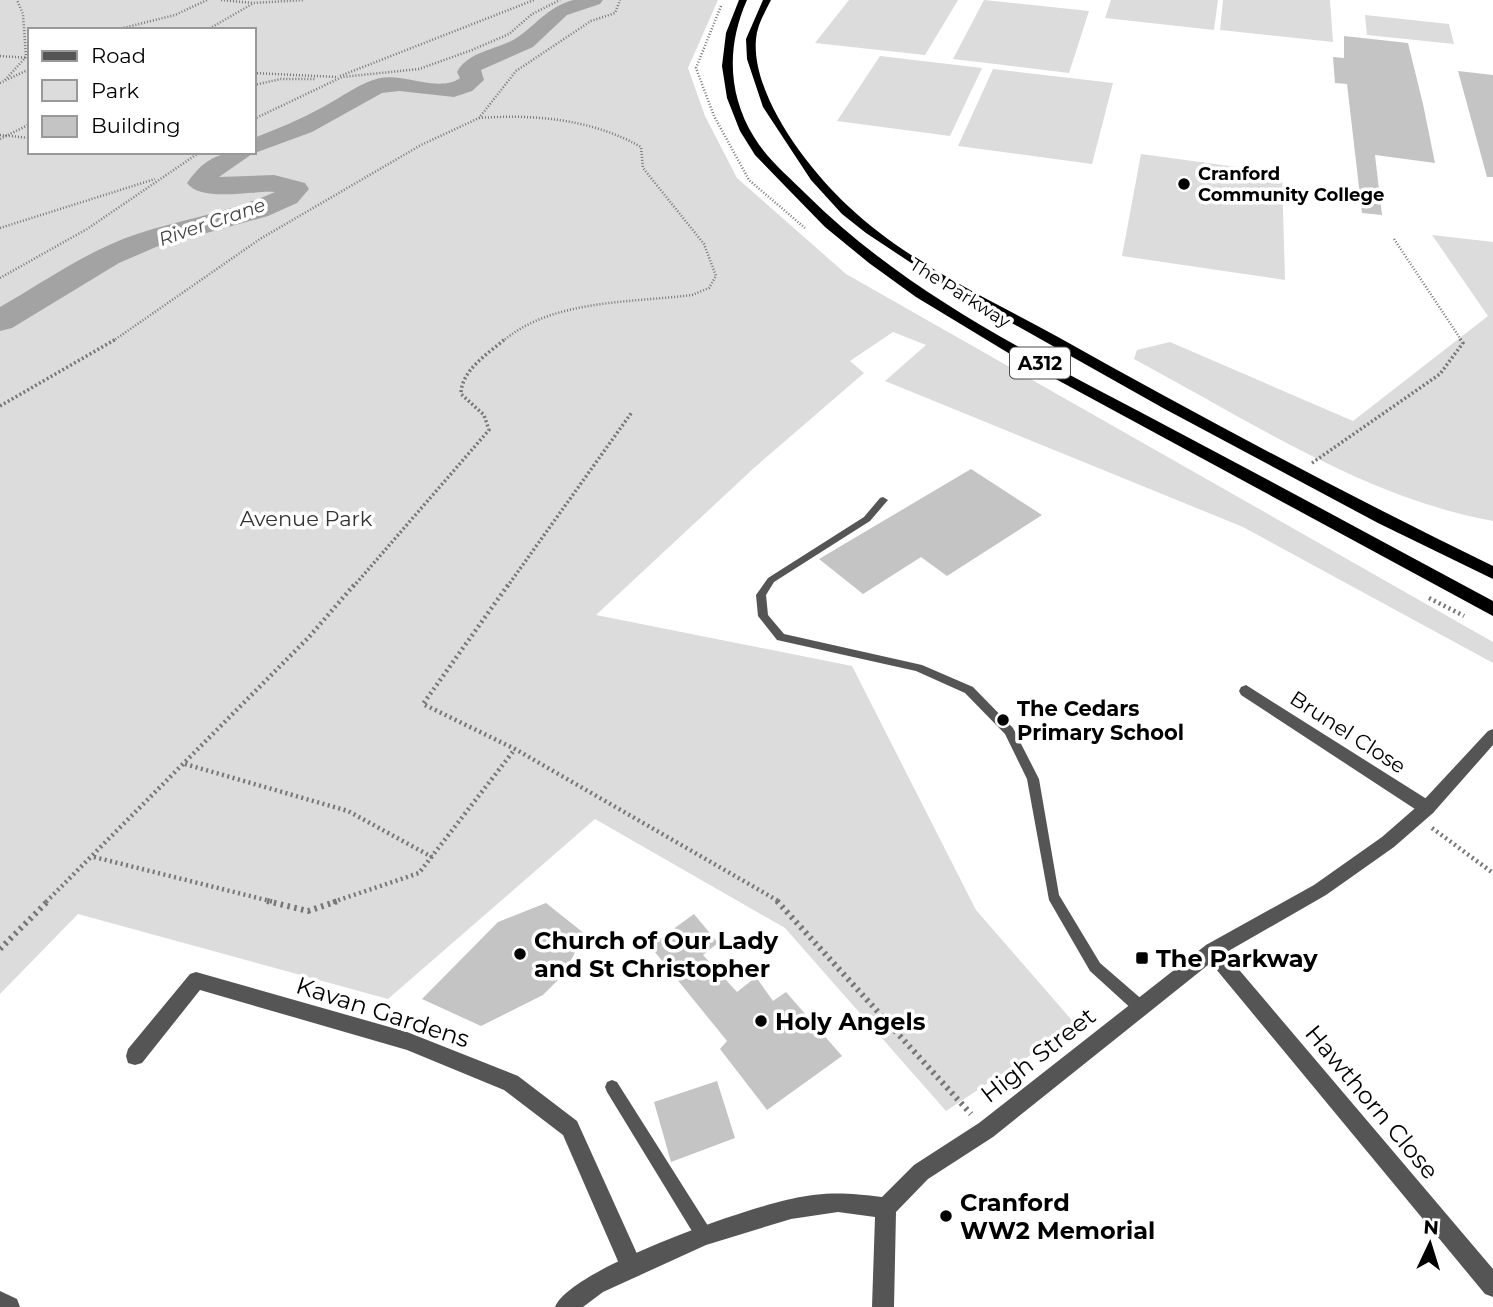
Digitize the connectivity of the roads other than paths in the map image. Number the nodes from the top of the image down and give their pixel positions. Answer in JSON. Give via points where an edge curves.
{"nodes":[{"id":1,"x":743,"y":0,"type":"edge"},
{"id":2,"x":767,"y":0,"type":"edge"},
{"id":3,"x":883,"y":500,"type":"dead end"},
{"id":4,"x":1492,"y":572,"type":"edge"},
{"id":5,"x":1493,"y":609,"type":"edge"},
{"id":6,"x":1246,"y":691,"type":"dead end"},
{"id":7,"x":1493,"y":735,"type":"edge"},
{"id":8,"x":1422,"y":812,"type":"junction"},
{"id":9,"x":1212,"y":951,"type":"junction"},
{"id":10,"x":1140,"y":1007,"type":"junction"},
{"id":11,"x":135,"y":1056,"type":"dead end"},
{"id":12,"x":612,"y":1087,"type":"dead end"},
{"id":13,"x":886,"y":1208,"type":"junction"},
{"id":14,"x":704,"y":1235,"type":"junction"},
{"id":15,"x":632,"y":1267,"type":"junction"},
{"id":16,"x":1493,"y":1286,"type":"edge"},
{"id":17,"x":0,"y":1302,"type":"edge"},
{"id":18,"x":9,"y":1307,"type":"edge"},
{"id":19,"x":566,"y":1307,"type":"edge"},
{"id":20,"x":883,"y":1307,"type":"edge"}],
"edges":[{"from":1,"to":5,"type":"highway","name":"The Parkway","number":"A312","via":[[727,36],[733,101],[746,132],[768,162],[833,229],[951,313]]},
{"from":2,"to":4,"type":"highway","name":"The Parkway","number":"A312","via":[[751,38],[758,84],[773,117],[846,211],[906,254],[1102,368]]},
{"from":3,"to":10,"type":"lane","via":[[867,519],[771,580],[761,595],[763,616],[781,637],[918,667],[969,690],[1009,732],[1033,779],[1053,896],[1095,967]]},
{"from":6,"to":8,"type":"street","name":"Brunel Close"},
{"from":7,"to":8,"type":"street","name":"High Street"},
{"from":8,"to":9,"type":"street","name":"High Street","via":[[1320,890]]},
{"from":9,"to":10,"type":"street","name":"High Street"},
{"from":9,"to":16,"type":"street","name":"Hawthorn Close"},
{"from":10,"to":13,"type":"street","name":"High Street","via":[[986,1130],[921,1172]]},
{"from":11,"to":15,"type":"street","name":"Kavan Gardens","via":[[196,980],[407,1041],[511,1083],[570,1128]]},
{"from":12,"to":14,"type":"lane"},
{"from":13,"to":14,"type":"street","via":[[838,1202],[791,1209]]},
{"from":13,"to":20,"type":"street"},
{"from":14,"to":15,"type":"street"},
{"from":15,"to":19,"type":"street","via":[[595,1284]]},
{"from":17,"to":18,"type":"street"}]}
